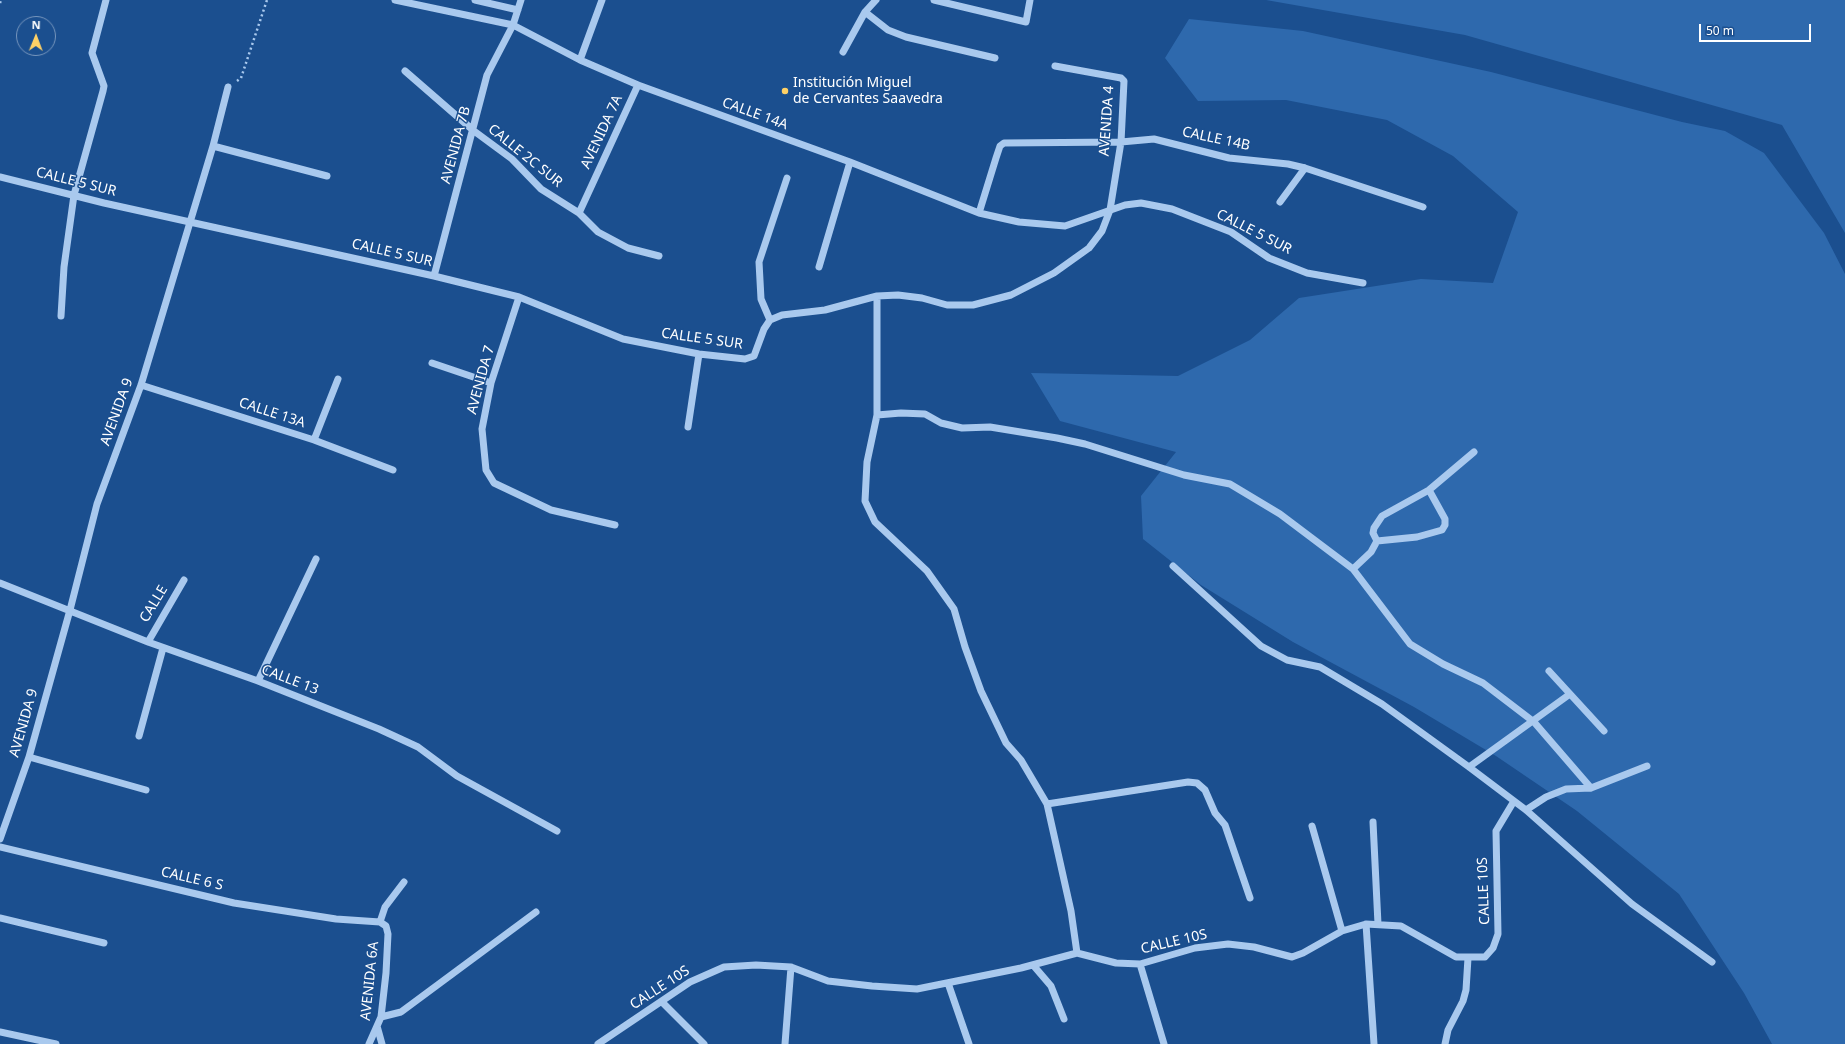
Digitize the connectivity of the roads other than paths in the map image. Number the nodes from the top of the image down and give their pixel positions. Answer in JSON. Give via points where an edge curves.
{"nodes":[{"id":1,"x":106,"y":0,"type":"edge"},
{"id":2,"x":395,"y":0,"type":"edge"},
{"id":3,"x":475,"y":0,"type":"edge"},
{"id":4,"x":521,"y":0,"type":"edge"},
{"id":5,"x":602,"y":0,"type":"edge"},
{"id":6,"x":876,"y":0,"type":"edge"},
{"id":7,"x":934,"y":0,"type":"edge"},
{"id":8,"x":1030,"y":0,"type":"edge"},
{"id":9,"x":518,"y":10,"type":"junction"},
{"id":10,"x":865,"y":12,"type":"junction"},
{"id":11,"x":514,"y":26,"type":"junction"},
{"id":12,"x":843,"y":52,"type":"dead end"},
{"id":13,"x":995,"y":58,"type":"dead end"},
{"id":14,"x":580,"y":60,"type":"junction"},
{"id":15,"x":1055,"y":66,"type":"dead end"},
{"id":16,"x":404,"y":71,"type":"dead end"},
{"id":17,"x":638,"y":85,"type":"junction"},
{"id":18,"x":228,"y":87,"type":"road end"},
{"id":19,"x":474,"y":131,"type":"junction"},
{"id":20,"x":1121,"y":142,"type":"junction"},
{"id":21,"x":212,"y":146,"type":"junction"},
{"id":22,"x":850,"y":162,"type":"junction"},
{"id":23,"x":1305,"y":168,"type":"junction"},
{"id":24,"x":327,"y":176,"type":"dead end"},
{"id":25,"x":0,"y":177,"type":"edge"},
{"id":26,"x":787,"y":178,"type":"dead end"},
{"id":27,"x":74,"y":195,"type":"junction"},
{"id":28,"x":1280,"y":202,"type":"dead end"},
{"id":29,"x":1423,"y":207,"type":"dead end"},
{"id":30,"x":1110,"y":210,"type":"junction"},
{"id":31,"x":579,"y":213,"type":"junction"},
{"id":32,"x":979,"y":213,"type":"junction"},
{"id":33,"x":189,"y":221,"type":"junction"},
{"id":34,"x":659,"y":256,"type":"dead end"},
{"id":35,"x":820,"y":267,"type":"dead end"},
{"id":36,"x":434,"y":276,"type":"junction"},
{"id":37,"x":1363,"y":282,"type":"dead end"},
{"id":38,"x":877,"y":296,"type":"junction"},
{"id":39,"x":519,"y":297,"type":"junction"},
{"id":40,"x":61,"y":316,"type":"dead end"},
{"id":41,"x":770,"y":320,"type":"junction"},
{"id":42,"x":699,"y":354,"type":"junction"},
{"id":43,"x":432,"y":363,"type":"dead end"},
{"id":44,"x":338,"y":379,"type":"dead end"},
{"id":45,"x":491,"y":383,"type":"junction"},
{"id":46,"x":141,"y":384,"type":"junction"},
{"id":47,"x":877,"y":415,"type":"junction"},
{"id":48,"x":688,"y":427,"type":"dead end"},
{"id":49,"x":314,"y":440,"type":"junction"},
{"id":50,"x":1474,"y":452,"type":"dead end"},
{"id":51,"x":393,"y":470,"type":"dead end"},
{"id":52,"x":1429,"y":490,"type":"junction"},
{"id":53,"x":615,"y":525,"type":"dead end"},
{"id":54,"x":1377,"y":541,"type":"junction"},
{"id":55,"x":316,"y":559,"type":"dead end"},
{"id":56,"x":1173,"y":566,"type":"dead end"},
{"id":57,"x":1353,"y":569,"type":"junction"},
{"id":58,"x":184,"y":580,"type":"dead end"},
{"id":59,"x":0,"y":583,"type":"edge"},
{"id":60,"x":70,"y":610,"type":"junction"},
{"id":61,"x":148,"y":642,"type":"junction"},
{"id":62,"x":163,"y":648,"type":"junction"},
{"id":63,"x":1549,"y":672,"type":"dead end"},
{"id":64,"x":258,"y":681,"type":"junction"},
{"id":65,"x":1570,"y":694,"type":"junction"},
{"id":66,"x":1534,"y":722,"type":"junction"},
{"id":67,"x":1604,"y":731,"type":"dead end"},
{"id":68,"x":139,"y":736,"type":"dead end"},
{"id":69,"x":28,"y":757,"type":"junction"},
{"id":70,"x":1647,"y":766,"type":"dead end"},
{"id":71,"x":1469,"y":767,"type":"junction"},
{"id":72,"x":1591,"y":788,"type":"junction"},
{"id":73,"x":146,"y":790,"type":"dead end"},
{"id":74,"x":1514,"y":801,"type":"junction"},
{"id":75,"x":1047,"y":804,"type":"junction"},
{"id":76,"x":1526,"y":810,"type":"junction"},
{"id":77,"x":1374,"y":822,"type":"dead end"},
{"id":78,"x":1312,"y":826,"type":"dead end"},
{"id":79,"x":557,"y":831,"type":"dead end"},
{"id":80,"x":0,"y":839,"type":"edge"},
{"id":81,"x":0,"y":847,"type":"edge"},
{"id":82,"x":404,"y":882,"type":"dead end"},
{"id":83,"x":1250,"y":898,"type":"dead end"},
{"id":84,"x":536,"y":912,"type":"dead end"},
{"id":85,"x":0,"y":918,"type":"edge"},
{"id":86,"x":380,"y":922,"type":"junction"},
{"id":87,"x":1366,"y":924,"type":"junction"},
{"id":88,"x":1378,"y":924,"type":"junction"},
{"id":89,"x":1342,"y":931,"type":"junction"},
{"id":90,"x":104,"y":943,"type":"dead end"},
{"id":91,"x":1077,"y":953,"type":"junction"},
{"id":92,"x":1468,"y":958,"type":"junction"},
{"id":93,"x":1712,"y":962,"type":"dead end"},
{"id":94,"x":1140,"y":964,"type":"junction"},
{"id":95,"x":1033,"y":965,"type":"junction"},
{"id":96,"x":791,"y":967,"type":"junction"},
{"id":97,"x":948,"y":983,"type":"junction"},
{"id":98,"x":662,"y":1002,"type":"junction"},
{"id":99,"x":381,"y":1017,"type":"junction"},
{"id":100,"x":1064,"y":1019,"type":"dead end"},
{"id":101,"x":378,"y":1026,"type":"junction"},
{"id":102,"x":0,"y":1032,"type":"edge"},
{"id":103,"x":601,"y":1043,"type":"edge"},
{"id":104,"x":56,"y":1044,"type":"edge"},
{"id":105,"x":370,"y":1044,"type":"edge"},
{"id":106,"x":382,"y":1044,"type":"edge"},
{"id":107,"x":704,"y":1044,"type":"edge"},
{"id":108,"x":785,"y":1044,"type":"edge"},
{"id":109,"x":969,"y":1044,"type":"edge"},
{"id":110,"x":1164,"y":1044,"type":"edge"},
{"id":111,"x":1374,"y":1044,"type":"edge"},
{"id":112,"x":1445,"y":1044,"type":"edge"}],
"edges":[{"from":1,"to":27,"type":"street","via":[[92,53],[104,86]]},
{"from":2,"to":11,"type":"street","name":"CALLE 14A"},
{"from":3,"to":9,"type":"street"},
{"from":4,"to":9,"type":"street"},
{"from":5,"to":14,"type":"street"},
{"from":6,"to":10,"type":"street"},
{"from":7,"to":8,"type":"street","via":[[1026,22]]},
{"from":9,"to":11,"type":"street"},
{"from":10,"to":12,"type":"street"},
{"from":10,"to":13,"type":"street","via":[[888,30],[906,37]]},
{"from":11,"to":14,"type":"street","name":"CALLE 14A"},
{"from":11,"to":19,"type":"street","name":"AVENIDA 7B","via":[[487,75]]},
{"from":14,"to":17,"type":"street","name":"CALLE 14A"},
{"from":15,"to":20,"type":"street","name":"AVENIDA 4","via":[[1121,78],[1124,81]]},
{"from":16,"to":19,"type":"street","name":"CALLE 2C SUR"},
{"from":17,"to":22,"type":"street","name":"CALLE 14A"},
{"from":17,"to":31,"type":"street","name":"AVENIDA 7A"},
{"from":18,"to":21,"type":"street","name":"AVENIDA 9"},
{"from":19,"to":31,"type":"street","name":"CALLE 2C SUR","via":[[512,159],[541,189]]},
{"from":19,"to":36,"type":"street","name":"AVENIDA 7B"},
{"from":20,"to":23,"type":"street","name":"CALLE 14B","via":[[1154,139],[1229,158]]},
{"from":20,"to":30,"type":"street","name":"AVENIDA 4"},
{"from":20,"to":32,"type":"street","name":"CALLE 14B","via":[[1004,143],[1000,146]]},
{"from":21,"to":24,"type":"street"},
{"from":21,"to":33,"type":"street","name":"AVENIDA 9"},
{"from":22,"to":32,"type":"street","name":"CALLE 14A"},
{"from":22,"to":35,"type":"street"},
{"from":23,"to":28,"type":"street"},
{"from":23,"to":29,"type":"street","name":"CALLE 14B"},
{"from":25,"to":27,"type":"street","name":"CALLE 5 SUR"},
{"from":26,"to":41,"type":"street","via":[[759,262],[761,299]]},
{"from":27,"to":33,"type":"street","name":"CALLE 5 SUR"},
{"from":27,"to":40,"type":"street","via":[[64,267]]},
{"from":30,"to":32,"type":"street","name":"CALLE 14A","via":[[1066,226],[1019,222]]},
{"from":30,"to":37,"type":"street","name":"CALLE 5 SUR","via":[[1141,203],[1172,209],[1231,232],[1270,258],[1307,273]]},
{"from":30,"to":38,"type":"street","via":[[1102,231],[1089,248],[1054,273],[1011,295],[973,305],[947,305],[898,295]]},
{"from":31,"to":34,"type":"street","name":"CALLE 2C SUR","via":[[598,232],[628,248]]},
{"from":33,"to":36,"type":"street","name":"CALLE 5 SUR"},
{"from":33,"to":46,"type":"street","name":"AVENIDA 9"},
{"from":36,"to":39,"type":"street","name":"CALLE 5 SUR"},
{"from":38,"to":41,"type":"street","via":[[825,310],[782,315]]},
{"from":38,"to":47,"type":"street"},
{"from":39,"to":42,"type":"street","name":"CALLE 5 SUR","via":[[623,339]]},
{"from":39,"to":45,"type":"street","name":"AVENIDA 7"},
{"from":41,"to":42,"type":"street","name":"CALLE 5 SUR","via":[[754,356],[750,358]]},
{"from":42,"to":48,"type":"street"},
{"from":43,"to":45,"type":"street"},
{"from":44,"to":49,"type":"street"},
{"from":45,"to":53,"type":"street","name":"AVENIDA 7","via":[[482,429],[486,470],[494,483],[551,510]]},
{"from":46,"to":49,"type":"street","name":"CALLE 13A"},
{"from":46,"to":60,"type":"street","name":"AVENIDA 9","via":[[97,504]]},
{"from":47,"to":57,"type":"street","via":[[925,414],[941,423],[962,428],[990,427],[1057,438],[1085,444],[1184,475],[1230,484],[1280,514]]},
{"from":47,"to":75,"type":"street","via":[[867,462],[865,501],[875,522],[927,571],[954,609],[981,691],[1006,743],[1021,760]]},
{"from":49,"to":51,"type":"street","name":"CALLE 13A"},
{"from":50,"to":52,"type":"street"},
{"from":52,"to":54,"type":"street","via":[[1382,516],[1373,533]]},
{"from":52,"to":54,"type":"street","via":[[1446,519],[1442,530],[1417,537]]},
{"from":54,"to":57,"type":"street"},
{"from":55,"to":64,"type":"street"},
{"from":56,"to":71,"type":"street","via":[[1262,646],[1287,660],[1326,671],[1382,704]]},
{"from":57,"to":66,"type":"street","via":[[1410,644],[1443,664],[1483,683]]},
{"from":58,"to":61,"type":"street","name":"CALLE"},
{"from":59,"to":60,"type":"street","name":"CALLE 13"},
{"from":60,"to":61,"type":"street","name":"CALLE 13"},
{"from":60,"to":69,"type":"street","name":"AVENIDA 9"},
{"from":61,"to":62,"type":"street","name":"CALLE 13"},
{"from":62,"to":64,"type":"street","name":"CALLE 13"},
{"from":62,"to":68,"type":"street"},
{"from":63,"to":65,"type":"street"},
{"from":64,"to":79,"type":"street","name":"CALLE 13","via":[[418,747],[458,776]]},
{"from":65,"to":66,"type":"street"},
{"from":65,"to":67,"type":"street"},
{"from":66,"to":71,"type":"street"},
{"from":66,"to":72,"type":"street"},
{"from":69,"to":73,"type":"street"},
{"from":69,"to":80,"type":"street","name":"AVENIDA 9"},
{"from":70,"to":72,"type":"street"},
{"from":71,"to":74,"type":"street"},
{"from":72,"to":76,"type":"street","via":[[1566,789]]},
{"from":74,"to":76,"type":"street"},
{"from":74,"to":92,"type":"street","name":"CALLE 10S","via":[[1496,831],[1495,838],[1498,934],[1493,948],[1485,956]]},
{"from":75,"to":83,"type":"street","via":[[1188,782],[1197,783],[1205,790],[1215,813],[1225,825]]},
{"from":75,"to":91,"type":"street","via":[[1071,911]]},
{"from":76,"to":93,"type":"street","via":[[1632,904]]},
{"from":77,"to":88,"type":"street"},
{"from":78,"to":89,"type":"street"},
{"from":81,"to":86,"type":"street","name":"CALLE 6 S","via":[[234,903],[336,919]]},
{"from":82,"to":86,"type":"street","name":"AVENIDA 6A","via":[[385,907]]},
{"from":84,"to":99,"type":"street","via":[[401,1012]]},
{"from":85,"to":90,"type":"street"},
{"from":86,"to":99,"type":"street","name":"AVENIDA 6A","via":[[386,926],[388,934]]},
{"from":87,"to":88,"type":"street","name":"CALLE 10S"},
{"from":87,"to":89,"type":"street","name":"CALLE 10S"},
{"from":87,"to":111,"type":"street"},
{"from":88,"to":92,"type":"street","name":"CALLE 10S","via":[[1401,926],[1456,957]]},
{"from":89,"to":94,"type":"street","name":"CALLE 10S","via":[[1292,957],[1254,947],[1228,944],[1195,948]]},
{"from":91,"to":94,"type":"street","name":"CALLE 10S","via":[[1116,962]]},
{"from":91,"to":95,"type":"street","name":"CALLE 10S"},
{"from":92,"to":112,"type":"street","via":[[1465,996],[1448,1030]]},
{"from":94,"to":110,"type":"street"},
{"from":95,"to":97,"type":"street","name":"CALLE 10S"},
{"from":95,"to":100,"type":"street","via":[[1052,986]]},
{"from":96,"to":97,"type":"street","name":"CALLE 10S","via":[[828,981],[872,986],[917,989]]},
{"from":96,"to":98,"type":"street","name":"CALLE 10S","via":[[724,967],[690,982]]},
{"from":96,"to":108,"type":"street"},
{"from":97,"to":109,"type":"street"},
{"from":98,"to":103,"type":"street","name":"CALLE 10S"},
{"from":98,"to":107,"type":"street"},
{"from":99,"to":101,"type":"street","name":"AVENIDA 6A"},
{"from":101,"to":105,"type":"street"},
{"from":101,"to":106,"type":"street","name":"AVENIDA 6A"},
{"from":102,"to":104,"type":"street"}]}
